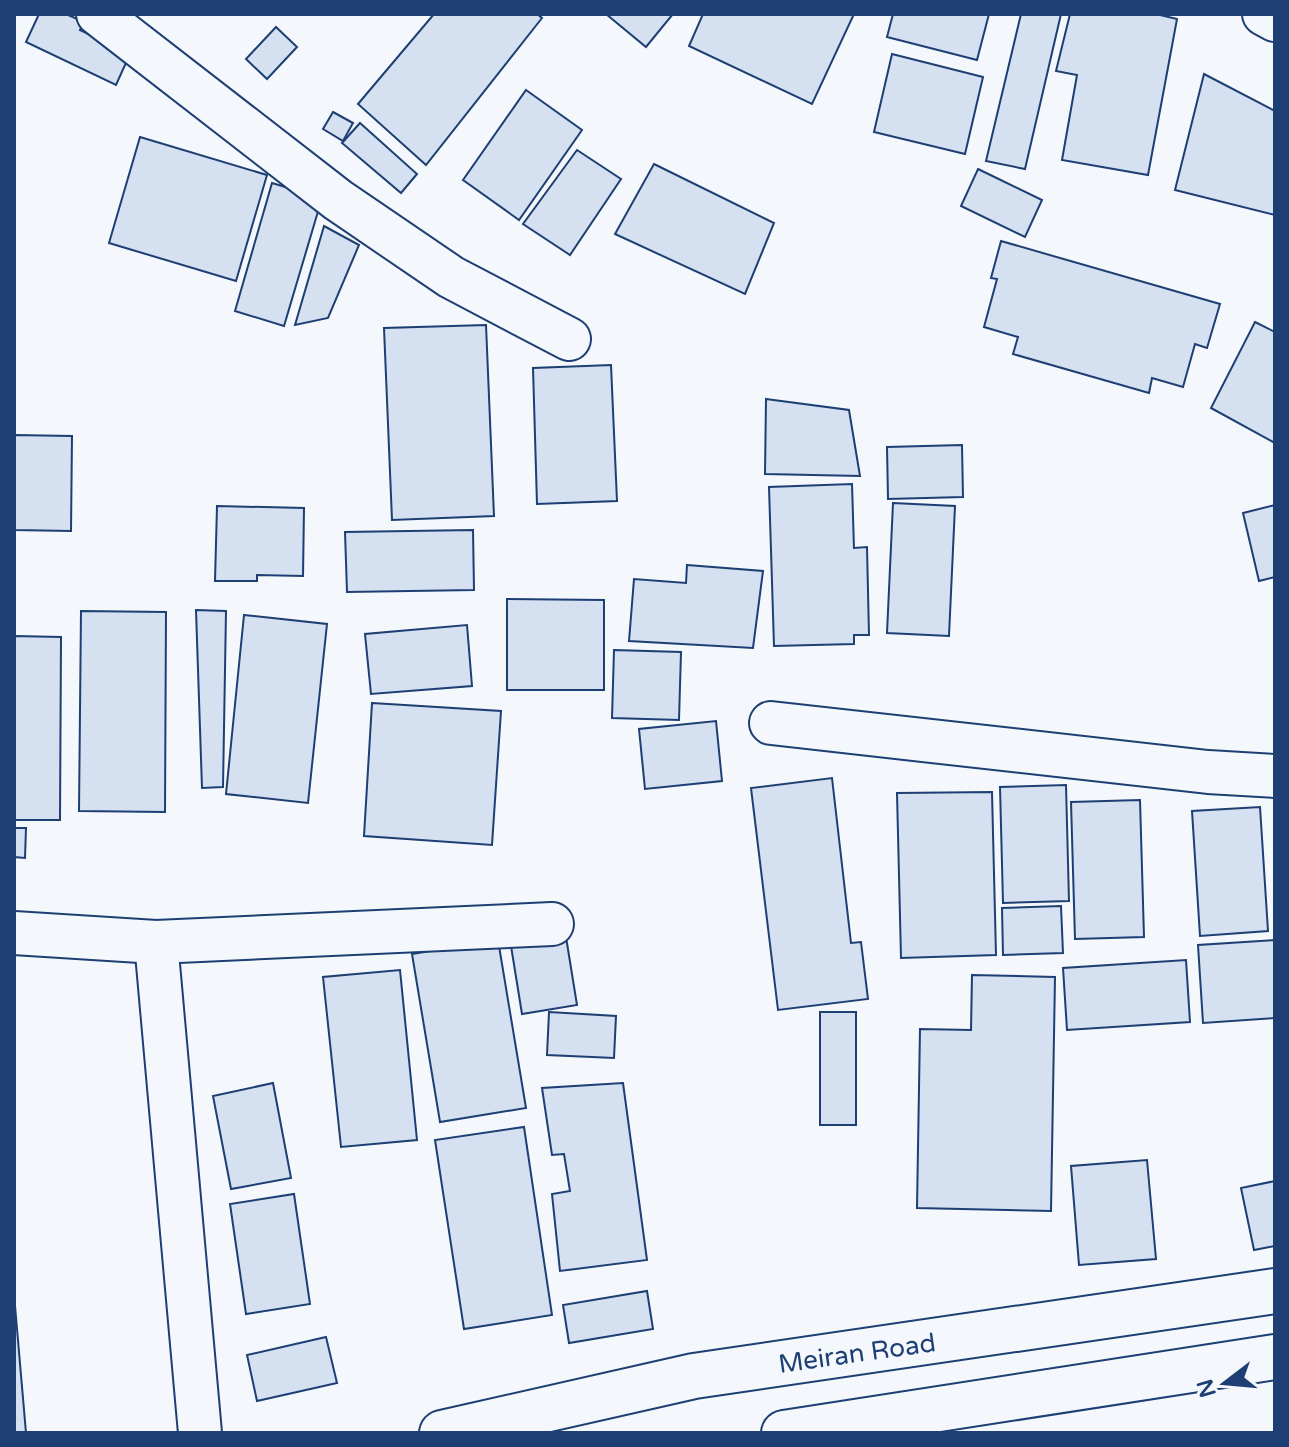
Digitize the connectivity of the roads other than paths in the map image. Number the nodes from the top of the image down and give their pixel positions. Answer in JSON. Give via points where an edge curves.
{"nodes":[{"id":1,"x":98,"y":14,"type":"edge"},
{"id":2,"x":1264,"y":14,"type":"edge"},
{"id":3,"x":1275,"y":20,"type":"edge"},
{"id":4,"x":569,"y":339,"type":"dead end"},
{"id":5,"x":771,"y":723,"type":"dead end"},
{"id":6,"x":1275,"y":776,"type":"edge"},
{"id":7,"x":552,"y":924,"type":"dead end"},
{"id":8,"x":14,"y":933,"type":"edge"},
{"id":9,"x":156,"y":942,"type":"junction"},
{"id":10,"x":1275,"y":1291,"type":"edge"},
{"id":11,"x":1275,"y":1357,"type":"edge"},
{"id":12,"x":200,"y":1433,"type":"edge"},
{"id":13,"x":442,"y":1433,"type":"edge"},
{"id":14,"x":784,"y":1433,"type":"edge"}],
"edges":[{"from":1,"to":4,"type":"street","via":[[338,200],[451,277]]},
{"from":2,"to":3,"type":"street"},
{"from":5,"to":6,"type":"street"},
{"from":7,"to":9,"type":"street"},
{"from":8,"to":9,"type":"street"},
{"from":9,"to":12,"type":"street"},
{"from":10,"to":13,"type":"main road","name":"Meiran Road","via":[[694,1376]]},
{"from":11,"to":14,"type":"main road"}]}
